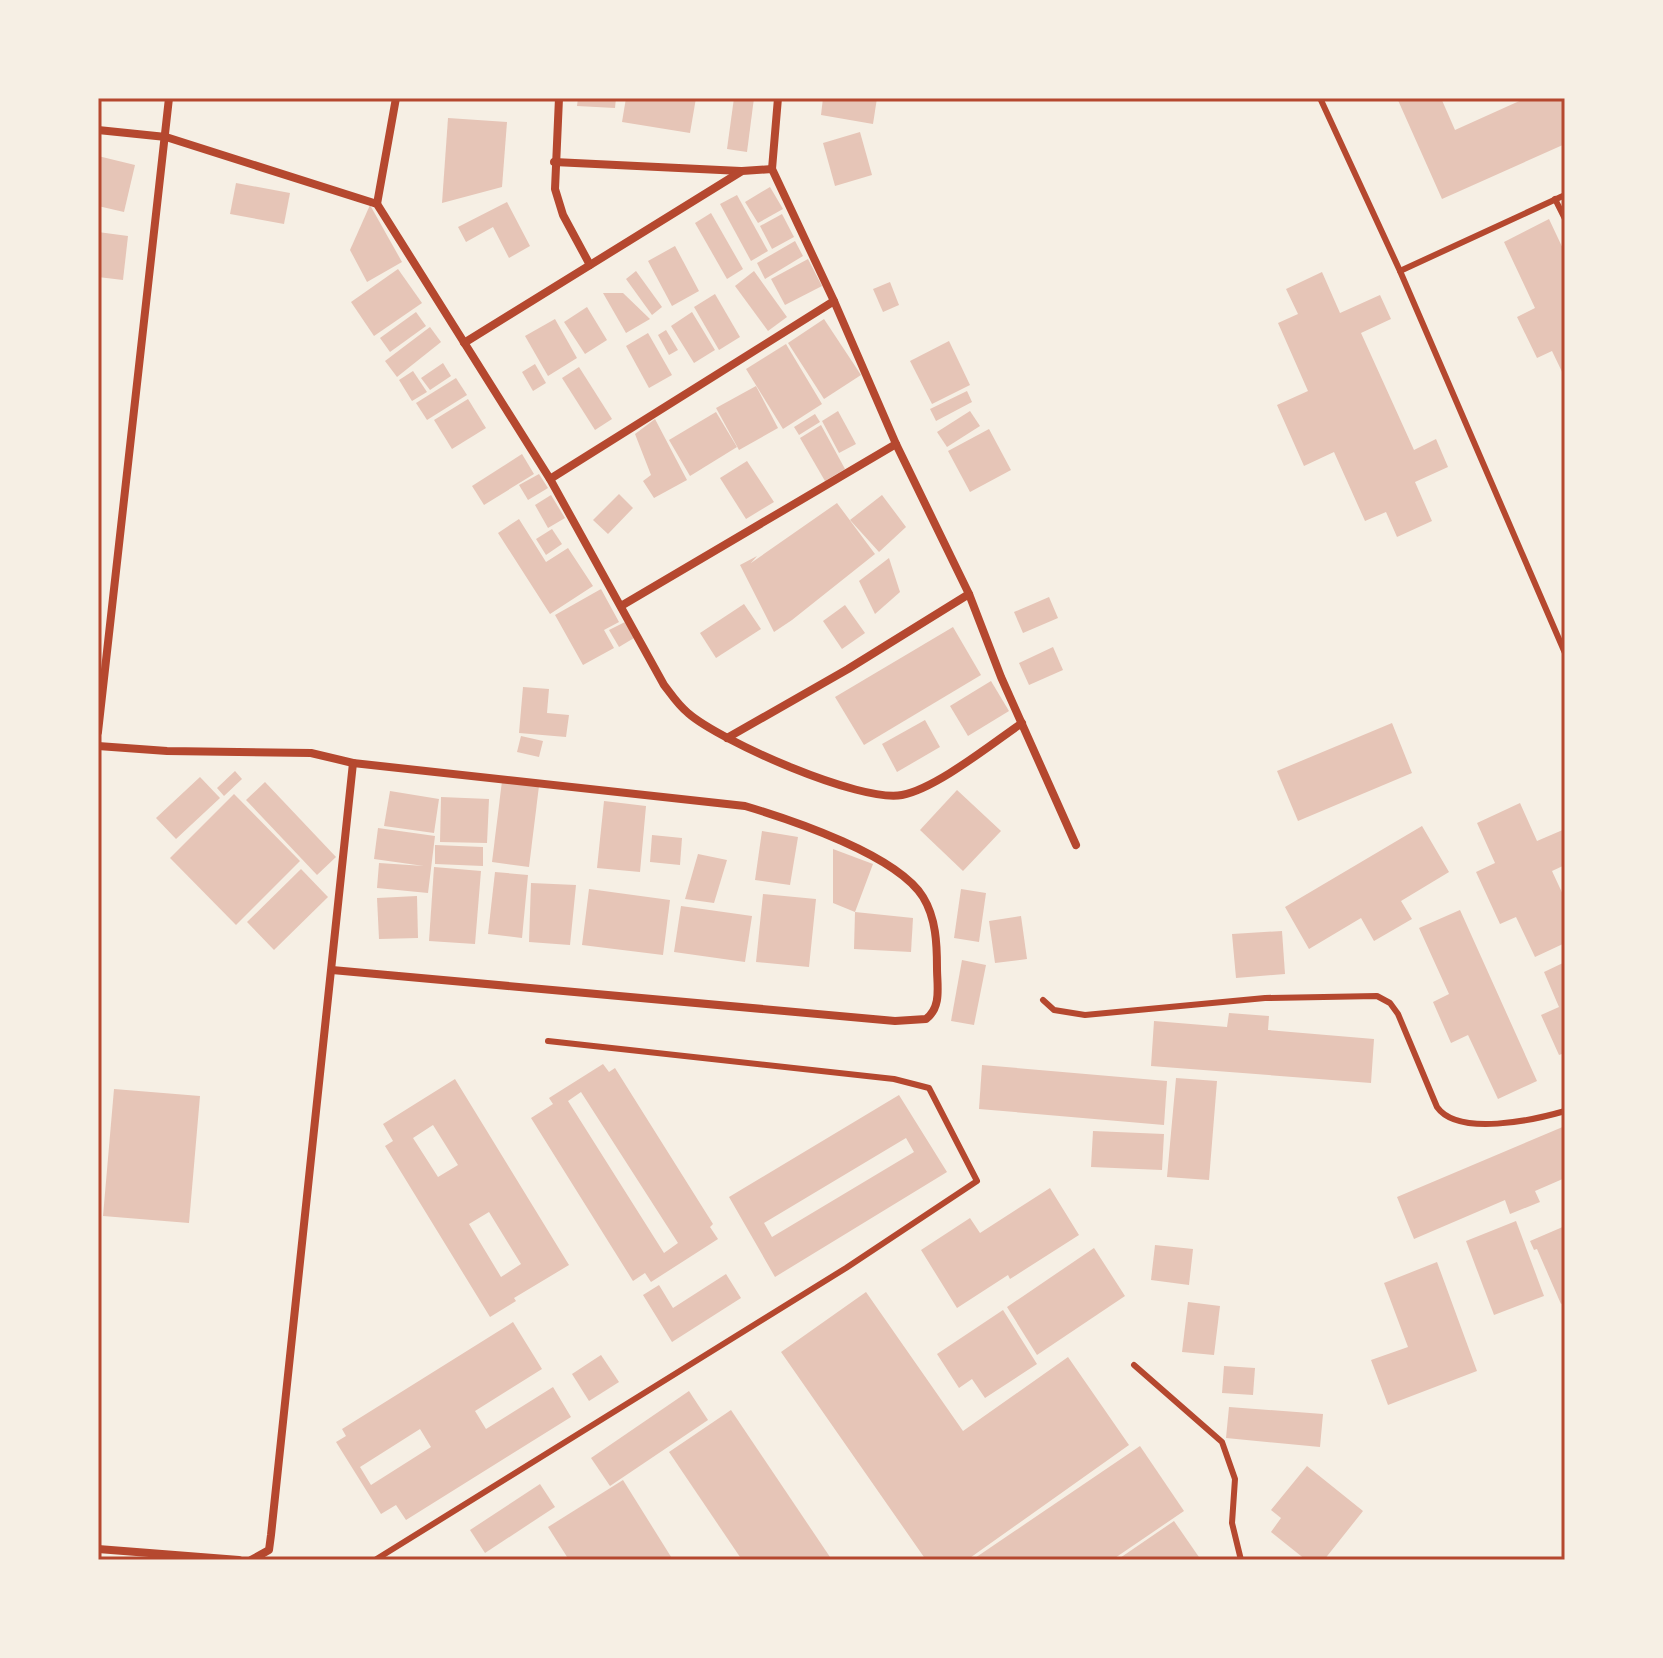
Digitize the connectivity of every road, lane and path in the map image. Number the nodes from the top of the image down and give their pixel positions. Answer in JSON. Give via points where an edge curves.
{"nodes":[{"id":1,"x":169,"y":98,"type":"edge"},
{"id":2,"x":396,"y":98,"type":"edge"},
{"id":3,"x":559,"y":98,"type":"edge"},
{"id":4,"x":778,"y":98,"type":"edge"},
{"id":5,"x":1320,"y":98,"type":"edge"},
{"id":6,"x":98,"y":130,"type":"edge"},
{"id":7,"x":166,"y":137,"type":"junction"},
{"id":8,"x":554,"y":162,"type":"junction"},
{"id":9,"x":772,"y":169,"type":"junction"},
{"id":10,"x":742,"y":171,"type":"junction"},
{"id":11,"x":1565,"y":195,"type":"edge"},
{"id":12,"x":1555,"y":199,"type":"junction"},
{"id":13,"x":377,"y":204,"type":"junction"},
{"id":14,"x":1565,"y":219,"type":"edge"},
{"id":15,"x":590,"y":265,"type":"junction"},
{"id":16,"x":1400,"y":271,"type":"junction"},
{"id":17,"x":834,"y":301,"type":"junction"},
{"id":18,"x":464,"y":343,"type":"junction"},
{"id":19,"x":896,"y":444,"type":"junction"},
{"id":20,"x":550,"y":479,"type":"junction"},
{"id":21,"x":969,"y":594,"type":"junction"},
{"id":22,"x":621,"y":606,"type":"junction"},
{"id":23,"x":1565,"y":653,"type":"edge"},
{"id":24,"x":1022,"y":723,"type":"junction"},
{"id":25,"x":98,"y":732,"type":"edge"},
{"id":26,"x":727,"y":738,"type":"junction"},
{"id":27,"x":98,"y":746,"type":"edge"},
{"id":28,"x":353,"y":763,"type":"junction"},
{"id":29,"x":1076,"y":845,"type":"dead end"},
{"id":30,"x":332,"y":970,"type":"junction"},
{"id":31,"x":1043,"y":1000,"type":"dead end"},
{"id":32,"x":548,"y":1041,"type":"dead end"},
{"id":33,"x":1565,"y":1111,"type":"edge"},
{"id":34,"x":1134,"y":1365,"type":"dead end"},
{"id":35,"x":98,"y":1549,"type":"edge"},
{"id":36,"x":239,"y":1560,"type":"edge"},
{"id":37,"x":251,"y":1560,"type":"edge"},
{"id":38,"x":375,"y":1560,"type":"edge"},
{"id":39,"x":1241,"y":1560,"type":"edge"}],
"edges":[{"from":1,"to":7,"type":"street"},
{"from":2,"to":13,"type":"street"},
{"from":3,"to":8,"type":"street"},
{"from":4,"to":9,"type":"street"},
{"from":5,"to":16,"type":"lane"},
{"from":6,"to":7,"type":"street"},
{"from":7,"to":13,"type":"street"},
{"from":7,"to":25,"type":"street"},
{"from":8,"to":10,"type":"street"},
{"from":8,"to":15,"type":"street","via":[[559,206]]},
{"from":9,"to":10,"type":"street"},
{"from":9,"to":17,"type":"street"},
{"from":10,"to":15,"type":"street"},
{"from":11,"to":12,"type":"lane"},
{"from":12,"to":14,"type":"lane"},
{"from":12,"to":16,"type":"lane"},
{"from":13,"to":18,"type":"street"},
{"from":15,"to":18,"type":"street"},
{"from":16,"to":23,"type":"lane"},
{"from":17,"to":19,"type":"street"},
{"from":17,"to":20,"type":"street"},
{"from":18,"to":20,"type":"street"},
{"from":19,"to":21,"type":"street"},
{"from":19,"to":22,"type":"street"},
{"from":20,"to":22,"type":"street"},
{"from":21,"to":24,"type":"street"},
{"from":21,"to":26,"type":"street"},
{"from":22,"to":26,"type":"street","via":[[676,701]]},
{"from":24,"to":26,"type":"street","via":[[935,780],[895,795],[854,789]]},
{"from":24,"to":29,"type":"street"},
{"from":27,"to":28,"type":"street","via":[[311,753]]},
{"from":28,"to":30,"type":"street"},
{"from":28,"to":30,"type":"street","via":[[745,806],[818,830],[917,887],[934,924],[937,1005],[926,1019],[895,1021]]},
{"from":30,"to":37,"type":"street","via":[[269,1550]]},
{"from":31,"to":33,"type":"lane","via":[[1054,1010],[1085,1015],[1265,998],[1377,996],[1394,1008],[1446,1117],[1483,1124]]},
{"from":32,"to":38,"type":"lane","via":[[929,1088],[977,1181]]},
{"from":34,"to":39,"type":"lane","via":[[1222,1442],[1235,1479],[1232,1523]]},
{"from":35,"to":36,"type":"street"}]}
